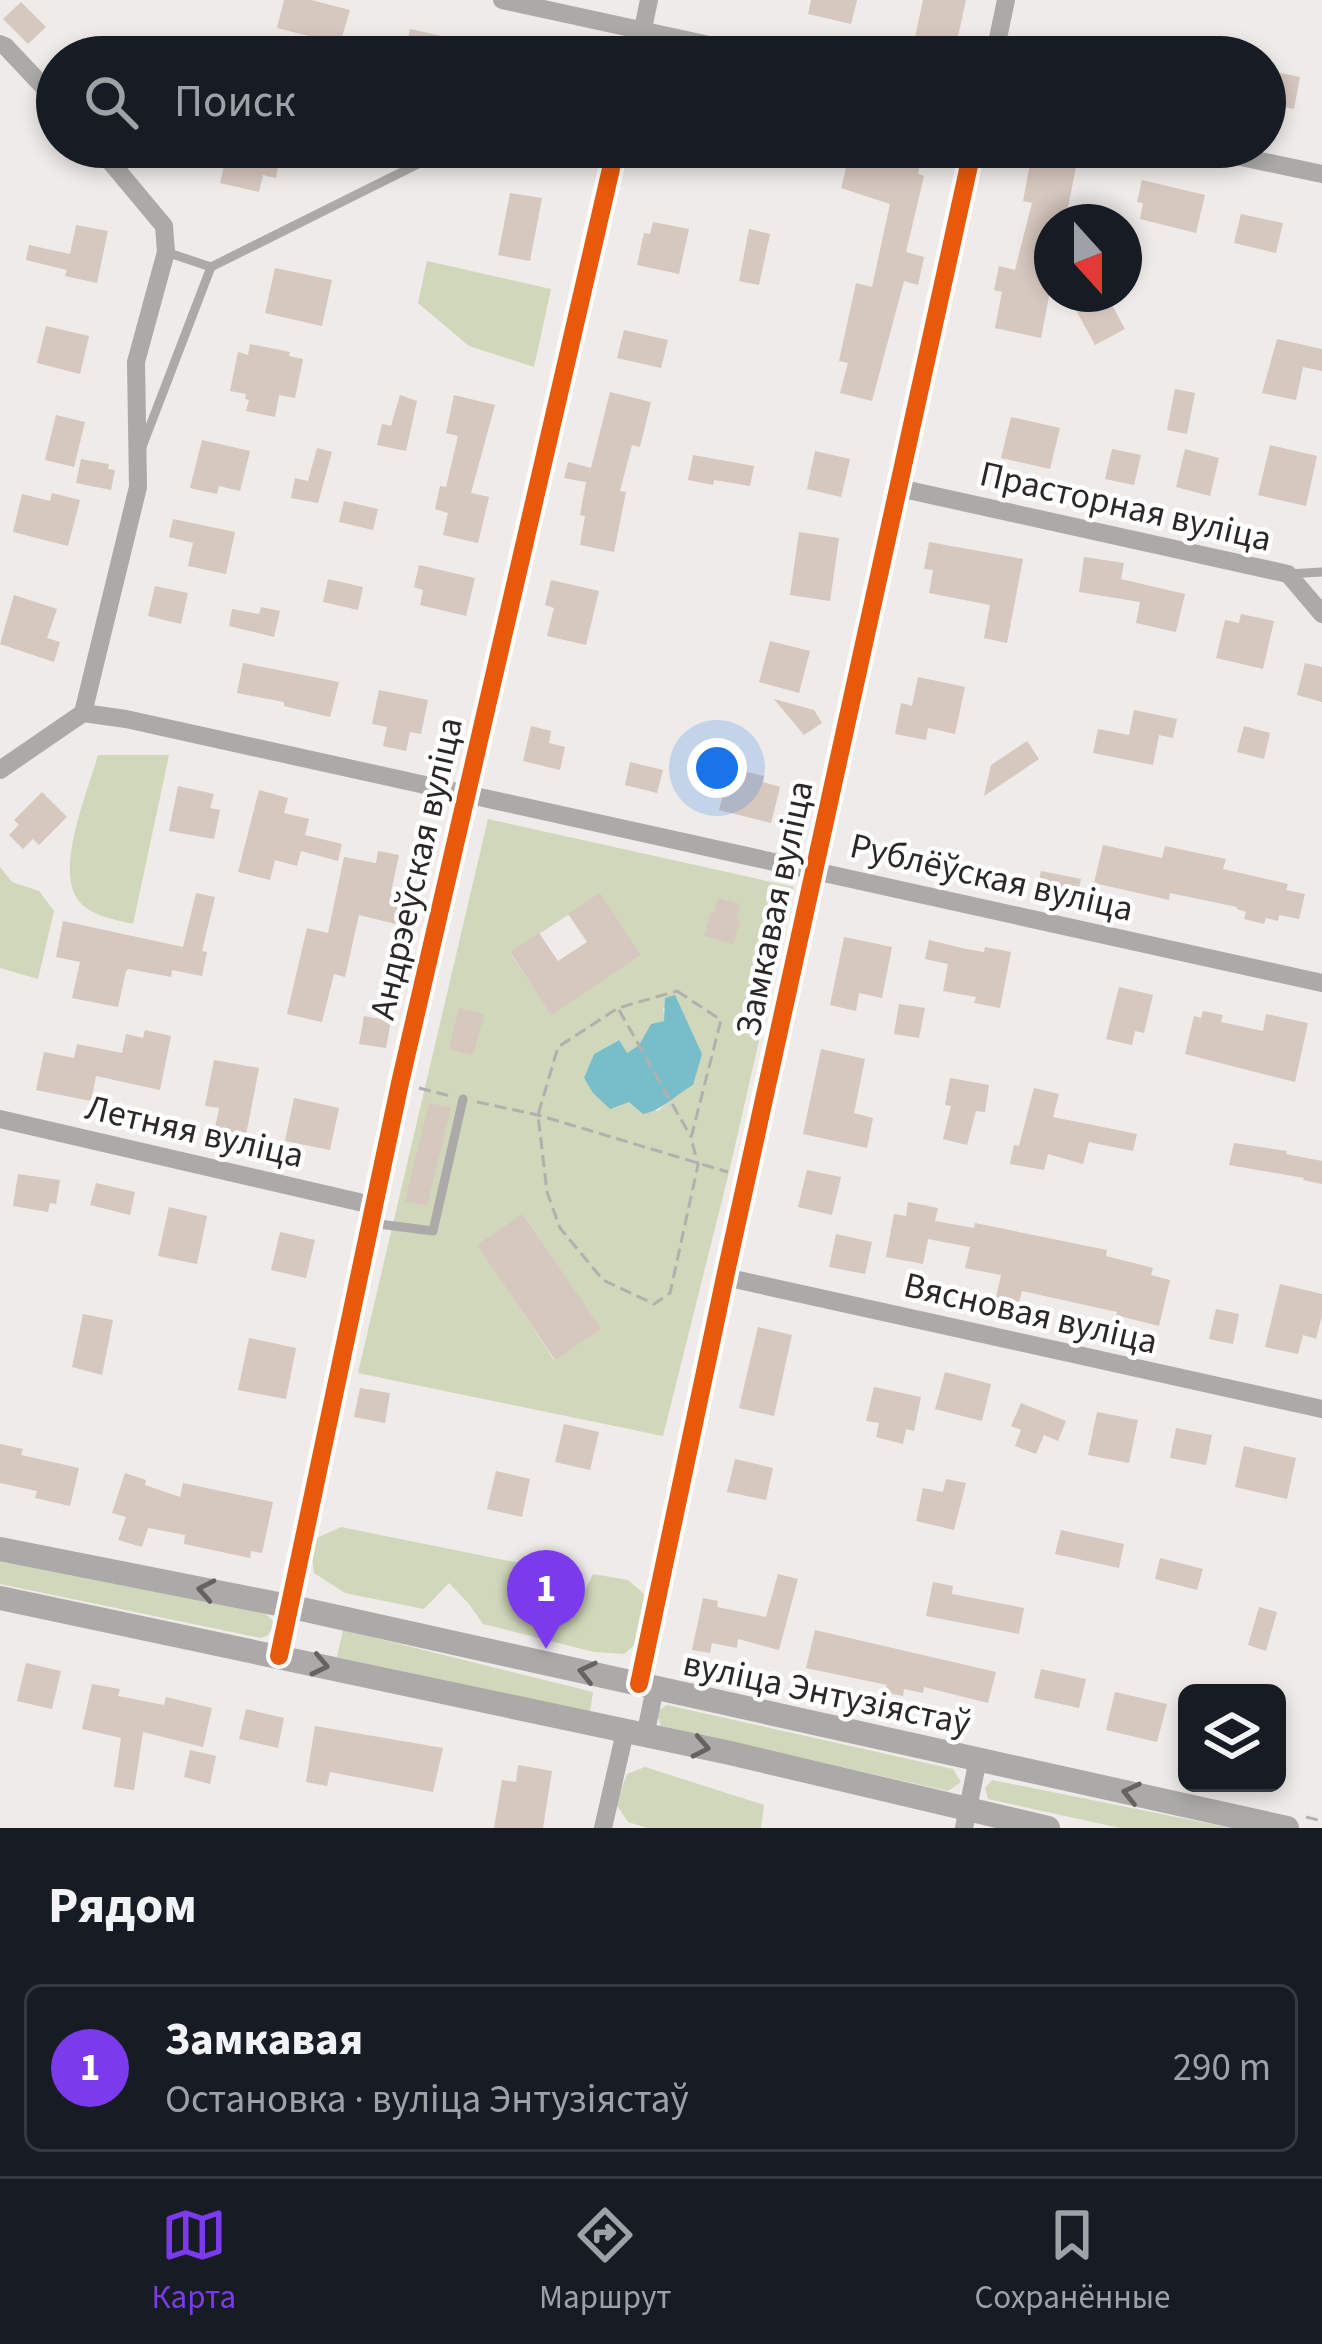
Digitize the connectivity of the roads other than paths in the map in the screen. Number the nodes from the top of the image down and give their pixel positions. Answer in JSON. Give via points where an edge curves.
{"nodes":[{"id":1,"x":502,"y":0,"type":"edge"},
{"id":2,"x":649,"y":0,"type":"edge"},
{"id":3,"x":1006,"y":0,"type":"edge"},
{"id":4,"x":642,"y":32,"type":"junction"},
{"id":5,"x":641,"y":36,"type":"edge"},
{"id":6,"x":662,"y":36,"type":"edge"},
{"id":7,"x":998,"y":36,"type":"edge"},
{"id":8,"x":0,"y":44,"type":"edge"},
{"id":9,"x":36,"y":79,"type":"edge"},
{"id":10,"x":1286,"y":166,"type":"edge"},
{"id":11,"x":116,"y":168,"type":"edge"},
{"id":12,"x":410,"y":168,"type":"edge"},
{"id":13,"x":611,"y":168,"type":"edge"},
{"id":14,"x":969,"y":168,"type":"edge"},
{"id":15,"x":1322,"y":174,"type":"edge"},
{"id":16,"x":166,"y":252,"type":"junction"},
{"id":17,"x":211,"y":267,"type":"junction"},
{"id":18,"x":138,"y":458,"type":"junction"},
{"id":19,"x":898,"y":488,"type":"junction"},
{"id":20,"x":1322,"y":572,"type":"edge"},
{"id":21,"x":1288,"y":574,"type":"junction"},
{"id":22,"x":1322,"y":614,"type":"edge"},
{"id":23,"x":83,"y":713,"type":"junction"},
{"id":24,"x":0,"y":770,"type":"edge"},
{"id":25,"x":466,"y":794,"type":"junction"},
{"id":26,"x":815,"y":870,"type":"junction"},
{"id":27,"x":1322,"y":983,"type":"edge"},
{"id":28,"x":463,"y":1099,"type":"road end"},
{"id":29,"x":0,"y":1119,"type":"edge"},
{"id":30,"x":374,"y":1215,"type":"junction"},
{"id":31,"x":725,"y":1277,"type":"junction"},
{"id":32,"x":1322,"y":1409,"type":"edge"},
{"id":33,"x":0,"y":1549,"type":"edge"},
{"id":34,"x":0,"y":1598,"type":"edge"},
{"id":35,"x":288,"y":1606,"type":"junction"},
{"id":36,"x":279,"y":1656,"type":"junction"},
{"id":37,"x":647,"y":1686,"type":"junction"},
{"id":38,"x":635,"y":1734,"type":"junction"},
{"id":39,"x":978,"y":1759,"type":"junction"},
{"id":40,"x":965,"y":1819,"type":"edge"},
{"id":41,"x":603,"y":1828,"type":"edge"},
{"id":42,"x":1048,"y":1828,"type":"edge"},
{"id":43,"x":1287,"y":1828,"type":"edge"}],
"edges":[{"from":1,"to":4,"type":"street"},
{"from":2,"to":4,"type":"street"},
{"from":3,"to":7,"type":"street"},
{"from":4,"to":5,"type":"street"},
{"from":4,"to":6,"type":"street"},
{"from":8,"to":9,"type":"street"},
{"from":10,"to":15,"type":"street"},
{"from":11,"to":16,"type":"street","via":[[164,226]]},
{"from":12,"to":17,"type":"lane"},
{"from":13,"to":25,"type":"street","name":"Андрэеўская вуліца"},
{"from":14,"to":19,"type":"street","name":"Замкавая вуліца"},
{"from":16,"to":17,"type":"lane"},
{"from":16,"to":18,"type":"street","via":[[136,362]]},
{"from":17,"to":18,"type":"lane"},
{"from":18,"to":23,"type":"street","via":[[138,487]]},
{"from":19,"to":21,"type":"street","name":"Прасторная вуліца"},
{"from":19,"to":26,"type":"street","name":"Замкавая вуліца"},
{"from":20,"to":21,"type":"lane"},
{"from":21,"to":22,"type":"street","name":"Прасторная вуліца"},
{"from":23,"to":24,"type":"street"},
{"from":23,"to":25,"type":"street","name":"Рублёўская вуліца"},
{"from":25,"to":26,"type":"street","name":"Рублёўская вуліца"},
{"from":25,"to":30,"type":"street","name":"Андрэеўская вуліца"},
{"from":26,"to":27,"type":"street","name":"Рублёўская вуліца"},
{"from":26,"to":31,"type":"street","name":"Замкавая вуліца"},
{"from":28,"to":30,"type":"lane","via":[[433,1231]]},
{"from":29,"to":30,"type":"street","name":"Летняя вуліца"},
{"from":30,"to":35,"type":"street","name":"Андрэеўская вуліца"},
{"from":31,"to":32,"type":"street","name":"Вясновая вуліца"},
{"from":31,"to":37,"type":"street","name":"Замкавая вуліца"},
{"from":35,"to":33,"type":"street","name":"вуліца Энтузіястаў","one_way":true},
{"from":34,"to":36,"type":"street"},
{"from":35,"to":36,"type":"street","name":"Андрэеўская вуліца"},
{"from":37,"to":35,"type":"street","name":"вуліца Энтузіястаў","one_way":true},
{"from":36,"to":38,"type":"street","one_way":true},
{"from":37,"to":38,"type":"street","name":"Замкавая вуліца"},
{"from":37,"to":39,"type":"street","name":"вуліца Энтузіястаў"},
{"from":38,"to":40,"type":"street","one_way":true},
{"from":38,"to":41,"type":"street","name":"Замкавая вуліца"},
{"from":39,"to":40,"type":"street"},
{"from":43,"to":39,"type":"street","name":"вуліца Энтузіястаў","one_way":true},
{"from":40,"to":42,"type":"street"}]}
